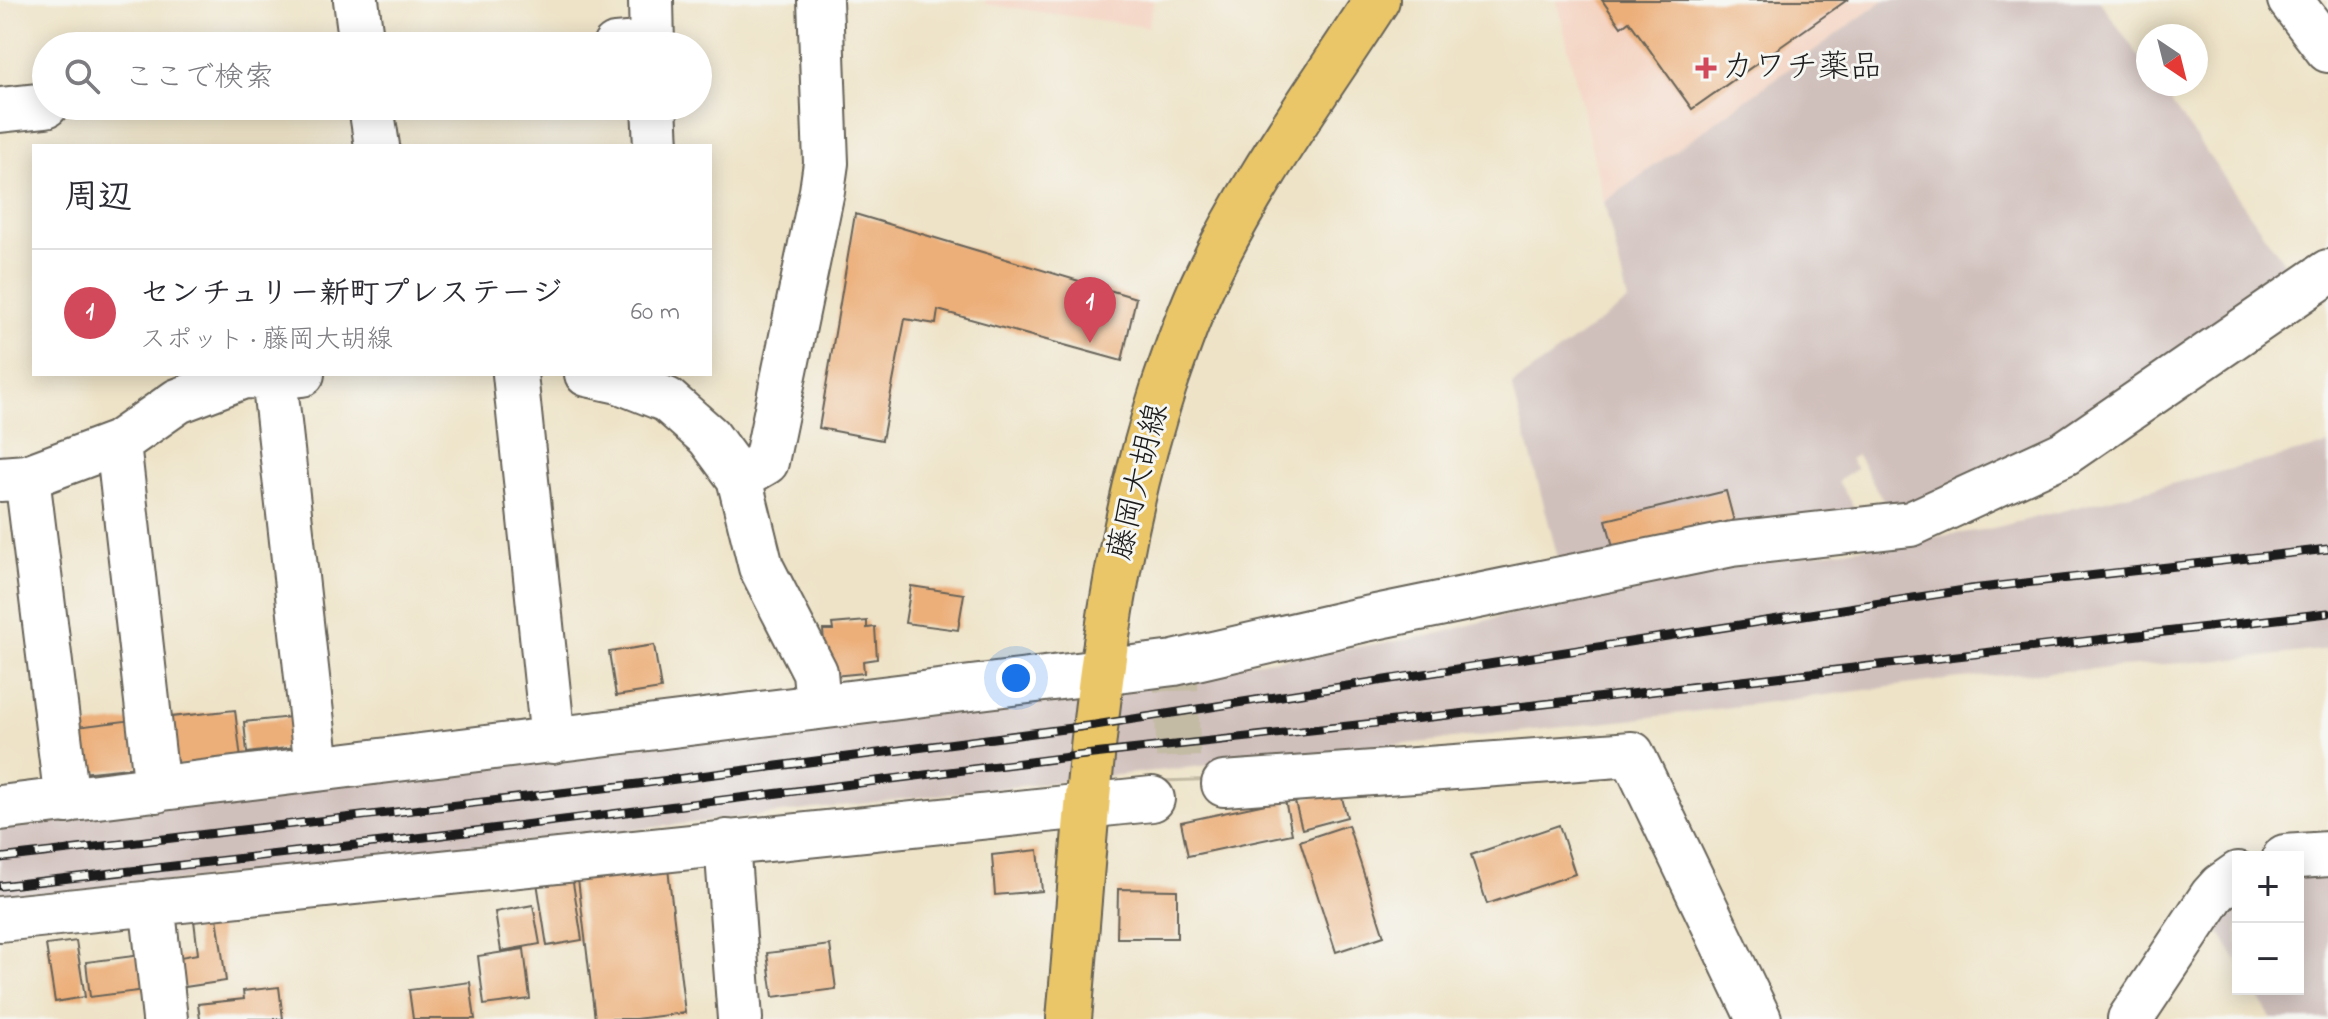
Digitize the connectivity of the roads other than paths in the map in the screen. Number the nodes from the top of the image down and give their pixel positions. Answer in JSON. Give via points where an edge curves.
{"nodes":[{"id":1,"x":356,"y":0,"type":"edge"},
{"id":2,"x":651,"y":0,"type":"edge"},
{"id":3,"x":820,"y":0,"type":"edge"},
{"id":4,"x":1377,"y":0,"type":"edge"},
{"id":5,"x":2290,"y":0,"type":"edge"},
{"id":6,"x":360,"y":32,"type":"edge"},
{"id":7,"x":642,"y":32,"type":"edge"},
{"id":8,"x":2328,"y":50,"type":"edge"},
{"id":9,"x":32,"y":107,"type":"edge"},
{"id":10,"x":0,"y":110,"type":"edge"},
{"id":11,"x":373,"y":120,"type":"edge"},
{"id":12,"x":655,"y":120,"type":"edge"},
{"id":13,"x":377,"y":144,"type":"edge"},
{"id":14,"x":656,"y":144,"type":"edge"},
{"id":15,"x":2328,"y":272,"type":"edge"},
{"id":16,"x":290,"y":376,"type":"edge"},
{"id":17,"x":515,"y":376,"type":"edge"},
{"id":18,"x":596,"y":376,"type":"edge"},
{"id":19,"x":666,"y":387,"type":"edge"},
{"id":20,"x":118,"y":443,"type":"junction"},
{"id":21,"x":14,"y":478,"type":"edge"},
{"id":22,"x":739,"y":478,"type":"junction"},
{"id":23,"x":1101,"y":671,"type":"junction"},
{"id":24,"x":818,"y":705,"type":"junction"},
{"id":25,"x":553,"y":741,"type":"junction"},
{"id":26,"x":317,"y":768,"type":"junction"},
{"id":27,"x":1224,"y":784,"type":"dead end"},
{"id":28,"x":157,"y":790,"type":"junction"},
{"id":29,"x":1152,"y":799,"type":"dead end"},
{"id":30,"x":67,"y":801,"type":"junction"},
{"id":31,"x":1088,"y":804,"type":"junction"},
{"id":32,"x":0,"y":808,"type":"edge"},
{"id":33,"x":727,"y":842,"type":"junction"},
{"id":34,"x":2328,"y":854,"type":"edge"},
{"id":35,"x":2304,"y":856,"type":"edge"},
{"id":36,"x":2232,"y":878,"type":"edge"},
{"id":37,"x":152,"y":902,"type":"junction"},
{"id":38,"x":0,"y":919,"type":"edge"},
{"id":39,"x":165,"y":1019,"type":"edge"},
{"id":40,"x":740,"y":1019,"type":"edge"},
{"id":41,"x":1069,"y":1019,"type":"edge"},
{"id":42,"x":1759,"y":1019,"type":"edge"},
{"id":43,"x":2130,"y":1019,"type":"edge"}],
"edges":[{"from":1,"to":6,"type":"street"},
{"from":2,"to":7,"type":"street"},
{"from":3,"to":22,"type":"street","via":[[826,163],[822,191],[766,462]]},
{"from":4,"to":23,"type":"main road","name":"藤岡大胡線","via":[[1239,212],[1202,286],[1146,439]]},
{"from":5,"to":8,"type":"street"},
{"from":9,"to":10,"type":"street"},
{"from":11,"to":13,"type":"street"},
{"from":12,"to":14,"type":"street"},
{"from":15,"to":23,"type":"street","via":[[2065,453],[1911,524],[1732,544],[1174,663]]},
{"from":16,"to":20,"type":"street","via":[[244,376],[178,401]]},
{"from":16,"to":26,"type":"street"},
{"from":17,"to":25,"type":"street"},
{"from":18,"to":19,"type":"street"},
{"from":19,"to":22,"type":"street"},
{"from":20,"to":21,"type":"street"},
{"from":20,"to":28,"type":"street"},
{"from":21,"to":30,"type":"street"},
{"from":22,"to":24,"type":"street","via":[[761,567],[815,672]]},
{"from":23,"to":24,"type":"street"},
{"from":23,"to":31,"type":"main road","name":"藤岡大胡線"},
{"from":24,"to":25,"type":"street"},
{"from":25,"to":26,"type":"street"},
{"from":26,"to":28,"type":"street"},
{"from":27,"to":42,"type":"street","via":[[1632,754]]},
{"from":28,"to":30,"type":"street"},
{"from":29,"to":31,"type":"street"},
{"from":30,"to":32,"type":"street"},
{"from":31,"to":33,"type":"street"},
{"from":31,"to":41,"type":"main road","name":"藤岡大胡線"},
{"from":33,"to":37,"type":"street"},
{"from":33,"to":40,"type":"street"},
{"from":34,"to":35,"type":"street"},
{"from":36,"to":43,"type":"street","via":[[2212,896]]},
{"from":37,"to":38,"type":"street"},
{"from":37,"to":39,"type":"street"}]}
